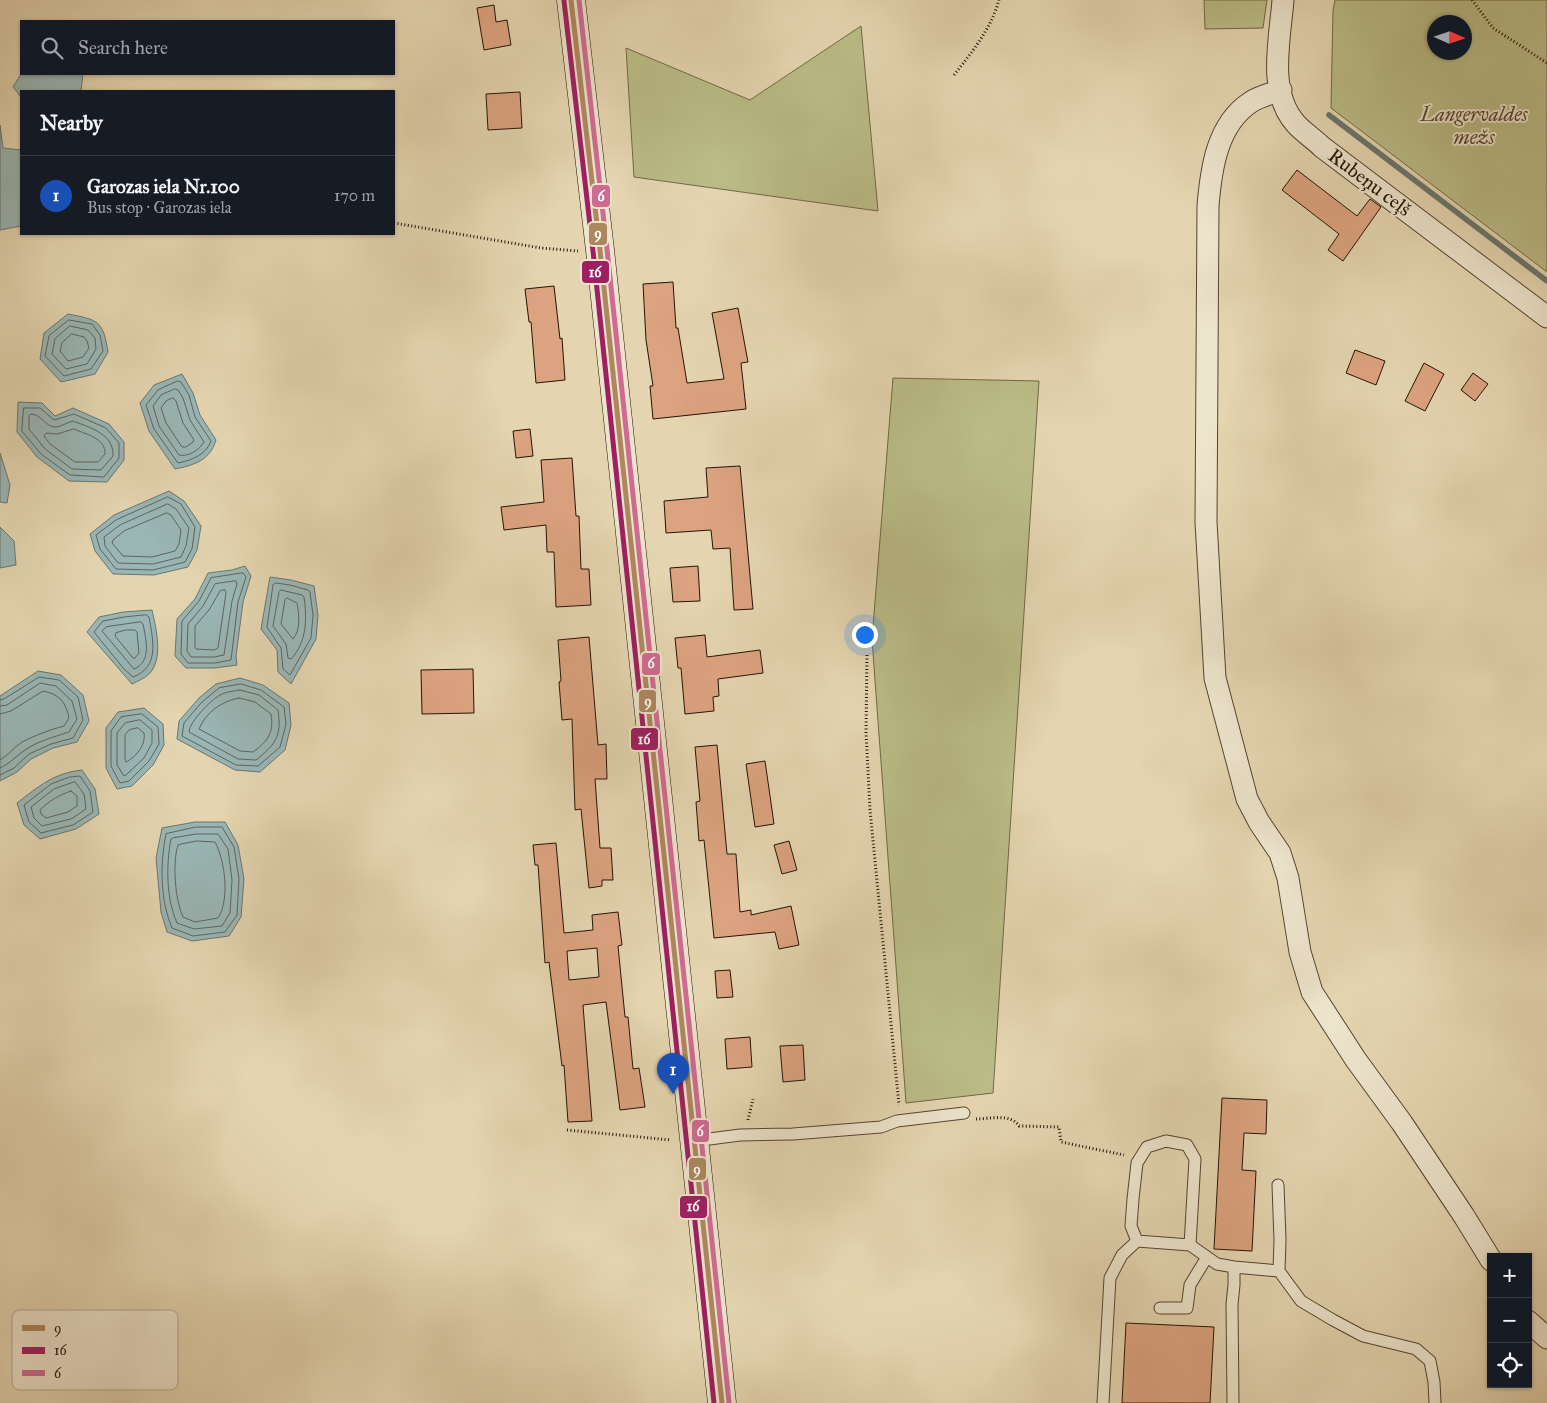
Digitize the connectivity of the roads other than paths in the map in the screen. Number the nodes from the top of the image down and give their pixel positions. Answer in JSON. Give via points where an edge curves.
{"nodes":[{"id":1,"x":571,"y":0,"type":"edge"},
{"id":2,"x":1283,"y":0,"type":"edge"},
{"id":3,"x":1281,"y":90,"type":"junction"},
{"id":4,"x":1547,"y":316,"type":"edge"},
{"id":5,"x":964,"y":1113,"type":"road end"},
{"id":6,"x":694,"y":1141,"type":"junction"},
{"id":7,"x":1278,"y":1185,"type":"dead end"},
{"id":8,"x":1137,"y":1241,"type":"junction"},
{"id":9,"x":1190,"y":1245,"type":"junction"},
{"id":10,"x":1487,"y":1254,"type":"edge"},
{"id":11,"x":1207,"y":1257,"type":"junction"},
{"id":12,"x":1234,"y":1267,"type":"junction"},
{"id":13,"x":1279,"y":1271,"type":"junction"},
{"id":14,"x":1160,"y":1308,"type":"dead end"},
{"id":15,"x":1532,"y":1325,"type":"edge"},
{"id":16,"x":1547,"y":1338,"type":"edge"},
{"id":17,"x":722,"y":1403,"type":"edge"},
{"id":18,"x":1103,"y":1403,"type":"edge"},
{"id":19,"x":1233,"y":1403,"type":"edge"},
{"id":20,"x":1435,"y":1403,"type":"edge"}],
"edges":[{"from":1,"to":6,"type":"main road"},
{"from":2,"to":3,"type":"street","name":"Rubeņu ceļš","via":[[1278,60]]},
{"from":3,"to":4,"type":"street","name":"Rubeņu ceļš","via":[[1283,102],[1295,124],[1322,147]]},
{"from":3,"to":10,"type":"street","via":[[1252,101],[1236,115],[1222,135],[1211,170],[1206,522],[1215,678],[1247,799],[1280,853],[1288,878],[1300,952],[1312,992]]},
{"from":5,"to":6,"type":"lane","via":[[897,1121],[881,1127],[740,1135]]},
{"from":6,"to":17,"type":"main road"},
{"from":7,"to":13,"type":"lane"},
{"from":8,"to":9,"type":"lane"},
{"from":8,"to":9,"type":"lane","via":[[1131,1226],[1137,1163],[1147,1147],[1166,1142],[1187,1144],[1195,1159]]},
{"from":8,"to":18,"type":"lane","via":[[1122,1255],[1110,1278]]},
{"from":9,"to":11,"type":"lane"},
{"from":11,"to":12,"type":"lane","via":[[1216,1264]]},
{"from":11,"to":14,"type":"lane","via":[[1190,1284],[1187,1308]]},
{"from":12,"to":13,"type":"lane"},
{"from":12,"to":19,"type":"lane"},
{"from":13,"to":20,"type":"lane","via":[[1302,1301],[1333,1320],[1362,1336],[1416,1349],[1430,1360]]},
{"from":15,"to":16,"type":"street"}]}
